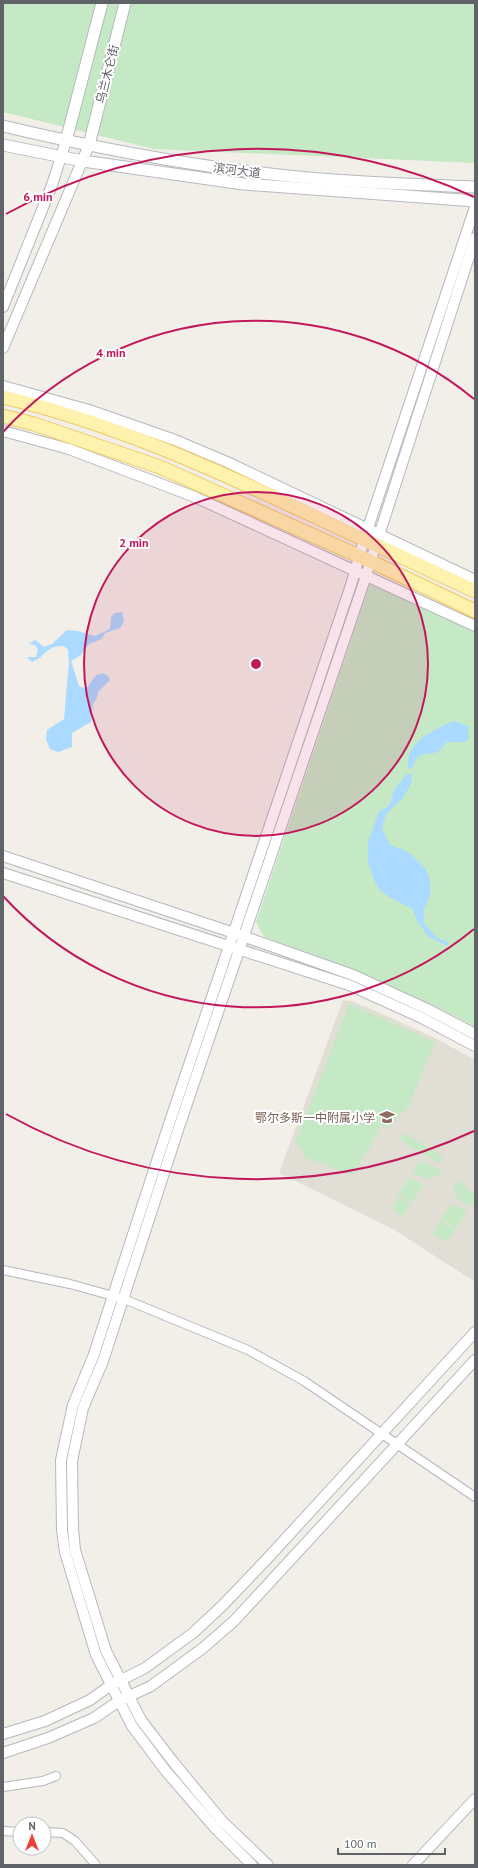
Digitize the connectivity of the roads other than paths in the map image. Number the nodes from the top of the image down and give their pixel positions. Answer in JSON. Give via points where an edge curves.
{"nodes":[{"id":1,"x":102,"y":3,"type":"edge"},
{"id":2,"x":125,"y":3,"type":"edge"},
{"id":3,"x":3,"y":126,"type":"edge"},
{"id":4,"x":66,"y":141,"type":"junction"},
{"id":5,"x":3,"y":145,"type":"edge"},
{"id":6,"x":88,"y":145,"type":"junction"},
{"id":7,"x":61,"y":157,"type":"junction"},
{"id":8,"x":83,"y":161,"type":"junction"},
{"id":9,"x":475,"y":187,"type":"edge"},
{"id":10,"x":475,"y":201,"type":"edge"},
{"id":11,"x":475,"y":207,"type":"edge"},
{"id":12,"x":475,"y":238,"type":"edge"},
{"id":13,"x":3,"y":307,"type":"edge"},
{"id":14,"x":3,"y":348,"type":"edge"},
{"id":15,"x":3,"y":386,"type":"edge"},
{"id":16,"x":3,"y":397,"type":"edge"},
{"id":17,"x":3,"y":416,"type":"edge"},
{"id":18,"x":3,"y":431,"type":"edge"},
{"id":19,"x":371,"y":537,"type":"junction"},
{"id":20,"x":365,"y":559,"type":"junction"},
{"id":21,"x":356,"y":571,"type":"junction"},
{"id":22,"x":365,"y":577,"type":"junction"},
{"id":23,"x":475,"y":580,"type":"edge"},
{"id":24,"x":475,"y":591,"type":"edge"},
{"id":25,"x":475,"y":611,"type":"edge"},
{"id":26,"x":475,"y":626,"type":"edge"},
{"id":27,"x":3,"y":856,"type":"edge"},
{"id":28,"x":3,"y":873,"type":"edge"},
{"id":29,"x":234,"y":933,"type":"junction"},
{"id":30,"x":244,"y":936,"type":"junction"},
{"id":31,"x":230,"y":945,"type":"junction"},
{"id":32,"x":240,"y":948,"type":"junction"},
{"id":33,"x":475,"y":1034,"type":"edge"},
{"id":34,"x":475,"y":1046,"type":"edge"},
{"id":35,"x":3,"y":1270,"type":"edge"},
{"id":36,"x":113,"y":1296,"type":"junction"},
{"id":37,"x":124,"y":1299,"type":"junction"},
{"id":38,"x":475,"y":1332,"type":"edge"},
{"id":39,"x":475,"y":1360,"type":"edge"},
{"id":40,"x":382,"y":1433,"type":"junction"},
{"id":41,"x":398,"y":1444,"type":"junction"},
{"id":42,"x":475,"y":1497,"type":"edge"},
{"id":43,"x":121,"y":1680,"type":"junction"},
{"id":44,"x":111,"y":1685,"type":"junction"},
{"id":45,"x":129,"y":1696,"type":"junction"},
{"id":46,"x":119,"y":1701,"type":"junction"},
{"id":47,"x":3,"y":1734,"type":"edge"},
{"id":48,"x":3,"y":1753,"type":"edge"},
{"id":49,"x":56,"y":1776,"type":"dead end"},
{"id":50,"x":3,"y":1787,"type":"edge"},
{"id":51,"x":475,"y":1798,"type":"edge"},
{"id":52,"x":52,"y":1832,"type":"edge"},
{"id":53,"x":96,"y":1865,"type":"edge"},
{"id":54,"x":252,"y":1865,"type":"edge"},
{"id":55,"x":268,"y":1865,"type":"edge"},
{"id":56,"x":413,"y":1865,"type":"edge"}],
"edges":[{"from":1,"to":4,"type":"main road","name":"乌兰木仑街"},
{"from":2,"to":6,"type":"main road","name":"乌兰木仑街"},
{"from":3,"to":4,"type":"main road","name":"滨河大道"},
{"from":4,"to":6,"type":"main road","name":"滨河大道"},
{"from":4,"to":7,"type":"street"},
{"from":5,"to":7,"type":"main road","name":"滨河大道"},
{"from":6,"to":8,"type":"street"},
{"from":6,"to":9,"type":"main road","name":"滨河大道","via":[[137,155],[271,174],[357,182]]},
{"from":7,"to":8,"type":"main road","name":"滨河大道"},
{"from":7,"to":13,"type":"street"},
{"from":8,"to":10,"type":"main road","name":"滨河大道","via":[[243,184]]},
{"from":8,"to":14,"type":"street"},
{"from":11,"to":19,"type":"street"},
{"from":12,"to":19,"type":"street"},
{"from":15,"to":19,"type":"street","via":[[89,410],[174,440],[227,462]]},
{"from":16,"to":19,"type":"main road","via":[[112,428]]},
{"from":17,"to":20,"type":"main road","via":[[160,467]]},
{"from":18,"to":21,"type":"street","via":[[69,449],[195,497]]},
{"from":19,"to":20,"type":"street"},
{"from":19,"to":23,"type":"street"},
{"from":19,"to":24,"type":"main road"},
{"from":20,"to":21,"type":"street"},
{"from":20,"to":22,"type":"street"},
{"from":20,"to":25,"type":"main road"},
{"from":21,"to":22,"type":"street"},
{"from":21,"to":29,"type":"street"},
{"from":22,"to":26,"type":"street"},
{"from":22,"to":30,"type":"street"},
{"from":27,"to":29,"type":"street"},
{"from":28,"to":31,"type":"street"},
{"from":29,"to":30,"type":"street"},
{"from":29,"to":31,"type":"street"},
{"from":30,"to":32,"type":"street"},
{"from":30,"to":33,"type":"street","via":[[353,975]]},
{"from":31,"to":32,"type":"street"},
{"from":31,"to":36,"type":"street"},
{"from":32,"to":34,"type":"street","via":[[349,985],[422,1018]]},
{"from":32,"to":37,"type":"street"},
{"from":35,"to":36,"type":"street"},
{"from":36,"to":37,"type":"street"},
{"from":36,"to":44,"type":"street","via":[[93,1357],[72,1405],[61,1460],[62,1530],[65,1552],[96,1655]]},
{"from":37,"to":40,"type":"street","via":[[248,1350],[304,1381]]},
{"from":37,"to":43,"type":"street","via":[[103,1361],[83,1408],[72,1461],[73,1529],[76,1550],[106,1651]]},
{"from":38,"to":40,"type":"street"},
{"from":39,"to":41,"type":"street"},
{"from":40,"to":41,"type":"street"},
{"from":40,"to":43,"type":"street","via":[[223,1605],[193,1633],[145,1668]]},
{"from":41,"to":42,"type":"street"},
{"from":41,"to":45,"type":"street","via":[[234,1621],[203,1648],[151,1686]]},
{"from":43,"to":44,"type":"street"},
{"from":43,"to":45,"type":"street"},
{"from":44,"to":46,"type":"street"},
{"from":44,"to":47,"type":"street","via":[[90,1700],[58,1715]]},
{"from":45,"to":46,"type":"street"},
{"from":45,"to":55,"type":"street","via":[[141,1720],[174,1763],[222,1821]]},
{"from":46,"to":48,"type":"street","via":[[87,1721],[48,1738]]},
{"from":46,"to":54,"type":"street","via":[[132,1726],[165,1770],[214,1828]]},
{"from":49,"to":50,"type":"street"},
{"from":51,"to":56,"type":"street"},
{"from":52,"to":53,"type":"street","via":[[63,1833],[75,1841]]}]}
